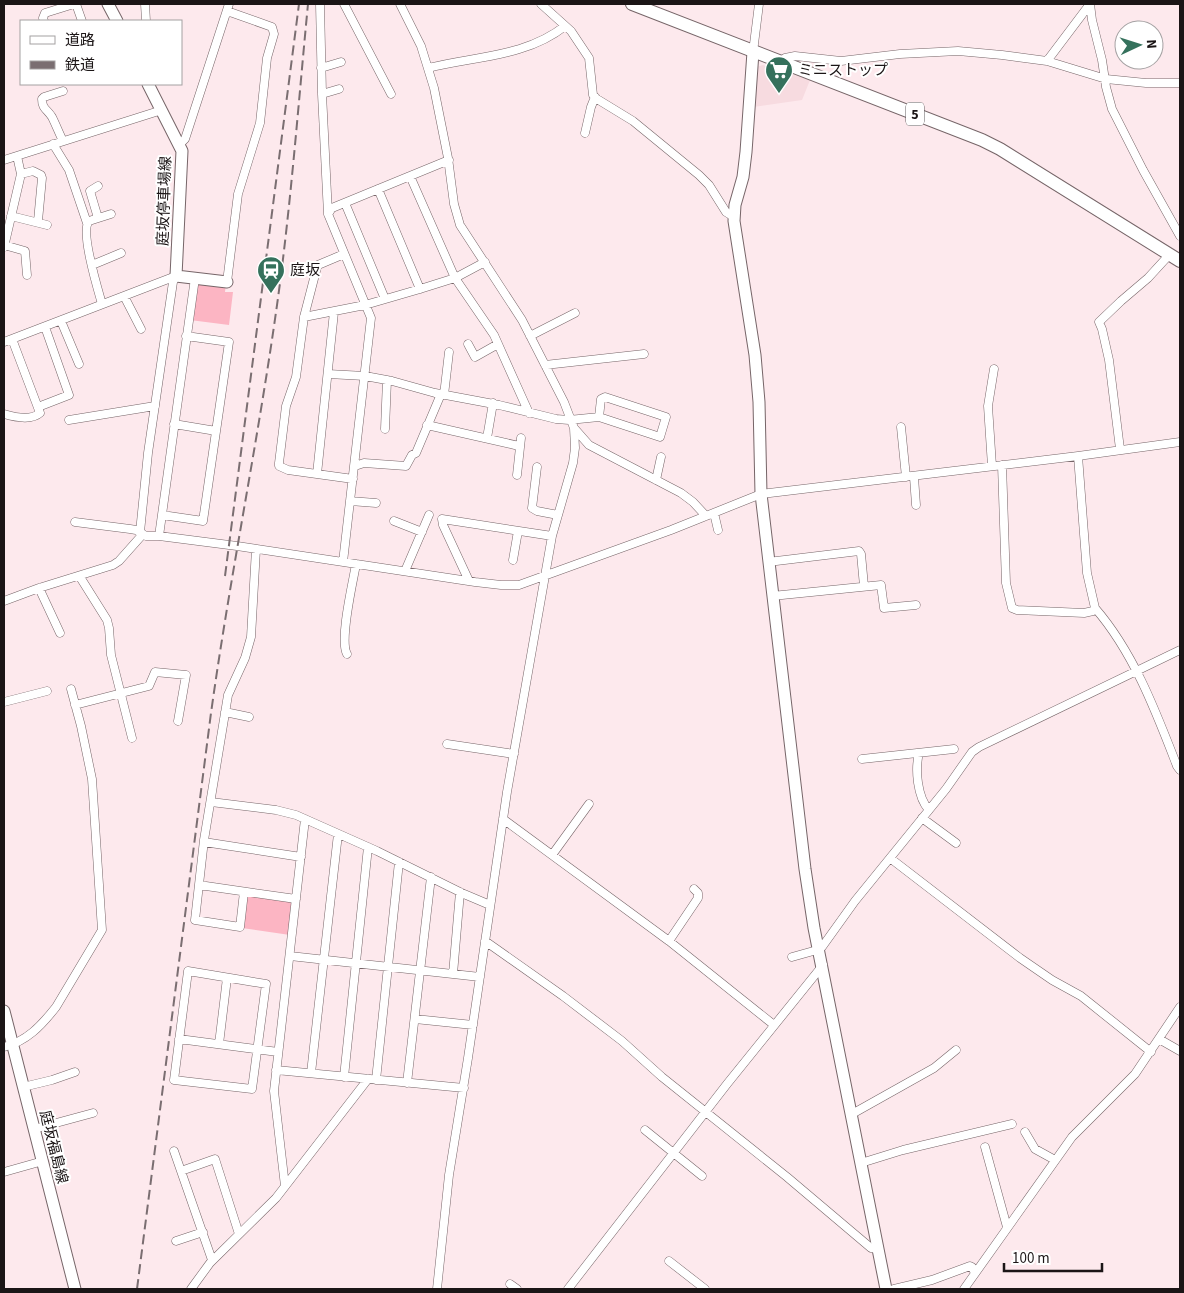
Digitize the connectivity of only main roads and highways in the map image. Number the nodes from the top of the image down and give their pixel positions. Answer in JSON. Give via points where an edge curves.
{"nodes":[{"id":1,"x":632,"y":4,"type":"edge"},
{"id":2,"x":1175,"y":258,"type":"edge"}],
"edges":[{"from":1,"to":2,"type":"main road","number":"5","via":[[982,140]]}]}
